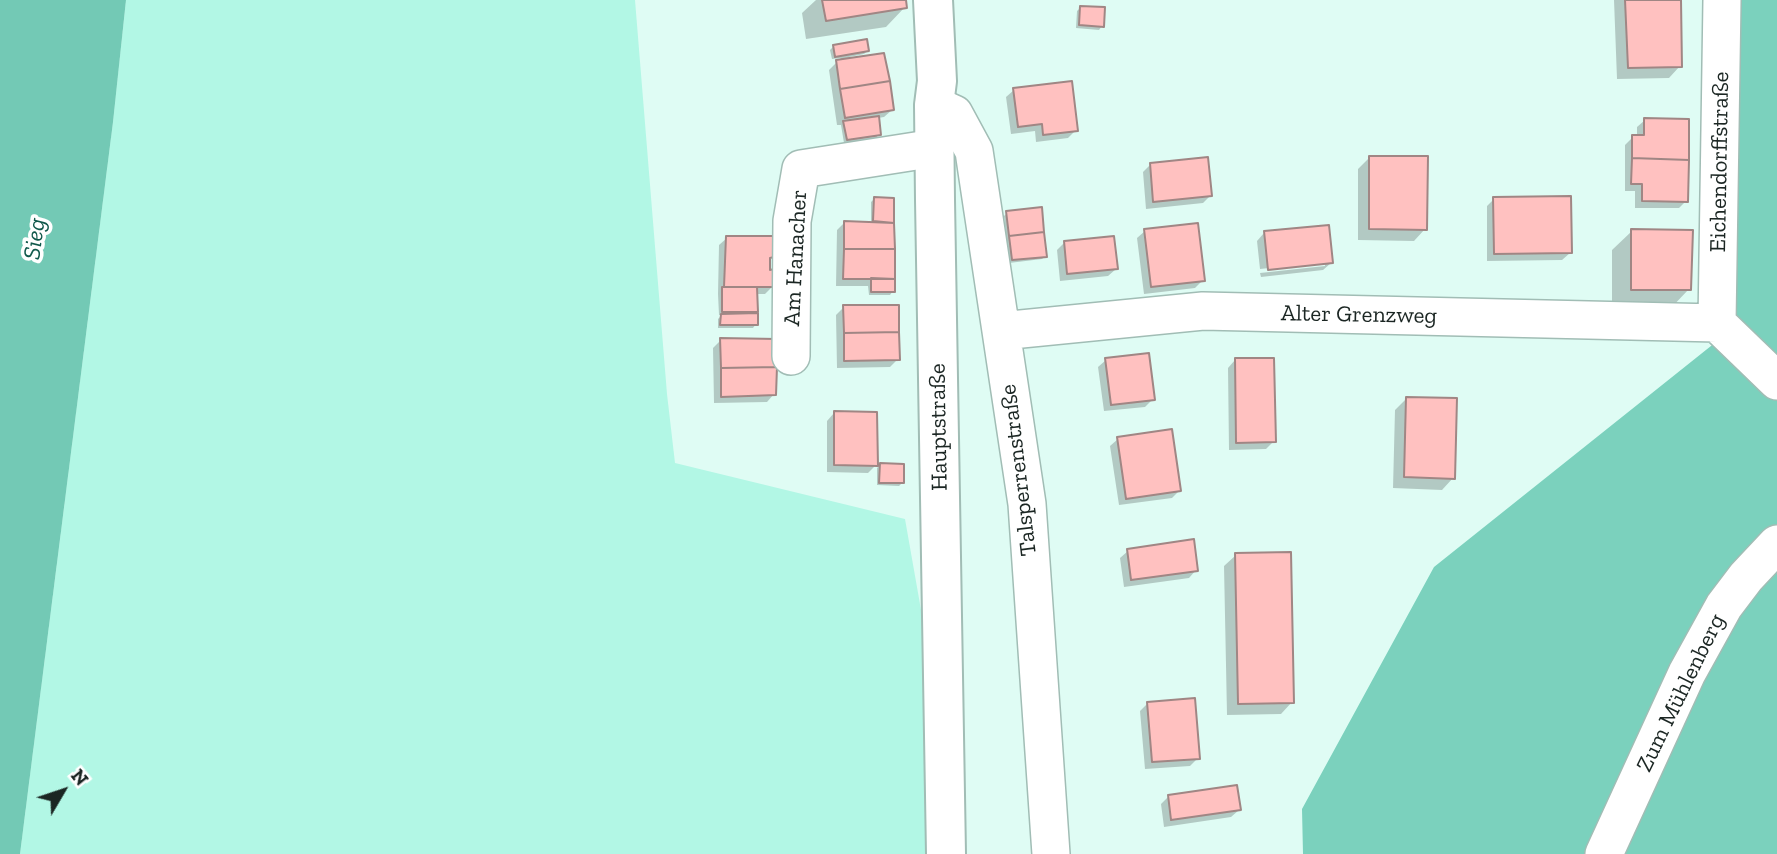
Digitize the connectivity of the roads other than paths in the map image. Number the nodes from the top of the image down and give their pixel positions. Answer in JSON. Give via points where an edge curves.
{"nodes":[{"id":1,"x":933,"y":0,"type":"edge"},
{"id":2,"x":1722,"y":0,"type":"edge"},
{"id":3,"x":934,"y":105,"type":"junction"},
{"id":4,"x":935,"y":148,"type":"junction"},
{"id":5,"x":1717,"y":323,"type":"junction"},
{"id":6,"x":1001,"y":331,"type":"junction"},
{"id":7,"x":791,"y":356,"type":"dead end"},
{"id":8,"x":1777,"y":381,"type":"edge"},
{"id":9,"x":1777,"y":544,"type":"edge"},
{"id":10,"x":946,"y":854,"type":"edge"},
{"id":11,"x":1051,"y":854,"type":"edge"},
{"id":12,"x":1604,"y":854,"type":"edge"}],
"edges":[{"from":1,"to":3,"type":"main road","name":"Hauptstraße"},
{"from":2,"to":5,"type":"street","name":"Eichendorffstraße"},
{"from":3,"to":4,"type":"main road","name":"Hauptstraße"},
{"from":3,"to":6,"type":"street","name":"Talsperrenstraße","via":[[954,114],[974,151]]},
{"from":4,"to":7,"type":"street","name":"Am Hanacher","via":[[801,169],[792,221]]},
{"from":4,"to":10,"type":"main road","name":"Hauptstraße"},
{"from":5,"to":6,"type":"street","name":"Alter Grenzweg","via":[[1203,311]]},
{"from":5,"to":8,"type":"street"},
{"from":6,"to":11,"type":"street","name":"Talsperrenstraße","via":[[1027,504]]},
{"from":9,"to":12,"type":"street","name":"Zum Mühlenberg","via":[[1724,606],[1687,673]]}]}
